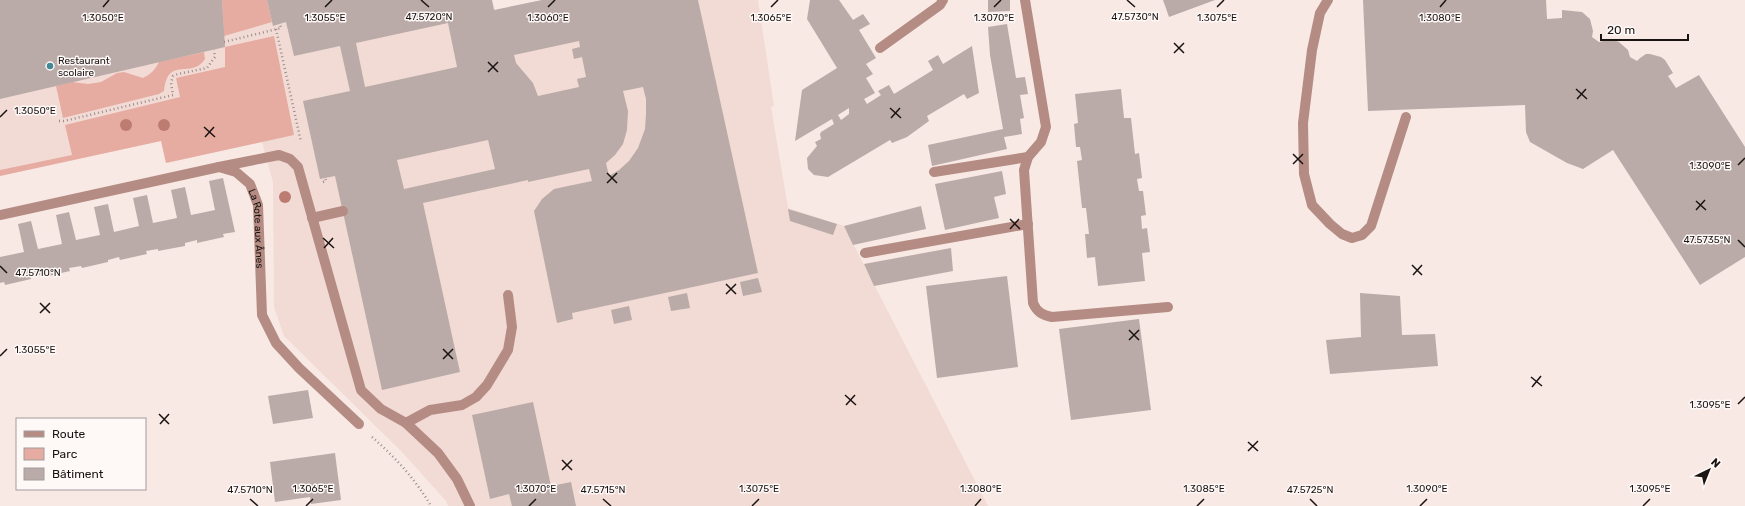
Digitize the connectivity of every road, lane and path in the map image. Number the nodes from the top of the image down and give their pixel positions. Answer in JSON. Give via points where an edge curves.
{"nodes":[{"id":1,"x":943,"y":0,"type":"edge"},
{"id":2,"x":1025,"y":0,"type":"edge"},
{"id":3,"x":1328,"y":0,"type":"edge"},
{"id":4,"x":280,"y":24,"type":"dead end"},
{"id":5,"x":276,"y":29,"type":"junction"},
{"id":6,"x":224,"y":42,"type":"dead end"},
{"id":7,"x":880,"y":48,"type":"dead end"},
{"id":8,"x":214,"y":50,"type":"dead end"},
{"id":9,"x":1406,"y":118,"type":"dead end"},
{"id":10,"x":59,"y":121,"type":"dead end"},
{"id":11,"x":302,"y":144,"type":"dead end"},
{"id":12,"x":1028,"y":157,"type":"junction"},
{"id":13,"x":219,"y":167,"type":"junction"},
{"id":14,"x":934,"y":172,"type":"dead end"},
{"id":15,"x":325,"y":178,"type":"dead end"},
{"id":16,"x":317,"y":184,"type":"dead end"},
{"id":17,"x":343,"y":211,"type":"dead end"},
{"id":18,"x":0,"y":215,"type":"edge"},
{"id":19,"x":312,"y":218,"type":"junction"},
{"id":20,"x":1028,"y":224,"type":"junction"},
{"id":21,"x":865,"y":253,"type":"dead end"},
{"id":22,"x":508,"y":295,"type":"dead end"},
{"id":23,"x":1168,"y":307,"type":"dead end"},
{"id":24,"x":406,"y":423,"type":"junction"},
{"id":25,"x":359,"y":424,"type":"joint"},
{"id":26,"x":431,"y":506,"type":"edge"},
{"id":27,"x":470,"y":506,"type":"edge"}],
"edges":[{"from":1,"to":7,"type":"street"},
{"from":2,"to":12,"type":"street","via":[[1046,127],[1041,142]]},
{"from":3,"to":9,"type":"street","via":[[1320,13],[1312,50],[1303,123],[1304,174],[1312,205],[1342,234],[1352,238],[1362,235],[1371,226]]},
{"from":4,"to":5,"type":"path","via":[[281,28]]},
{"from":5,"to":6,"type":"path"},
{"from":5,"to":11,"type":"path"},
{"from":8,"to":10,"type":"path","via":[[215,57],[207,68],[173,76],[173,95]]},
{"from":12,"to":14,"type":"street"},
{"from":12,"to":20,"type":"street","via":[[1024,170]]},
{"from":13,"to":18,"type":"street"},
{"from":13,"to":19,"type":"street","via":[[279,155],[290,159],[298,167]]},
{"from":13,"to":25,"type":"street","name":"La Rote aux Ânes","via":[[236,172],[250,184],[258,205],[262,315],[276,342],[299,368]]},
{"from":15,"to":16,"type":"path","via":[[326,181]]},
{"from":17,"to":19,"type":"street"},
{"from":19,"to":24,"type":"street","via":[[361,390],[381,409]]},
{"from":20,"to":21,"type":"street"},
{"from":20,"to":23,"type":"street","via":[[1033,303],[1042,315],[1052,317]]},
{"from":22,"to":24,"type":"street","via":[[512,327],[508,350],[487,385],[476,397],[462,405],[430,410]]},
{"from":24,"to":27,"type":"street","via":[[438,453]]},
{"from":25,"to":26,"type":"path","via":[[390,453],[422,491]]}]}
